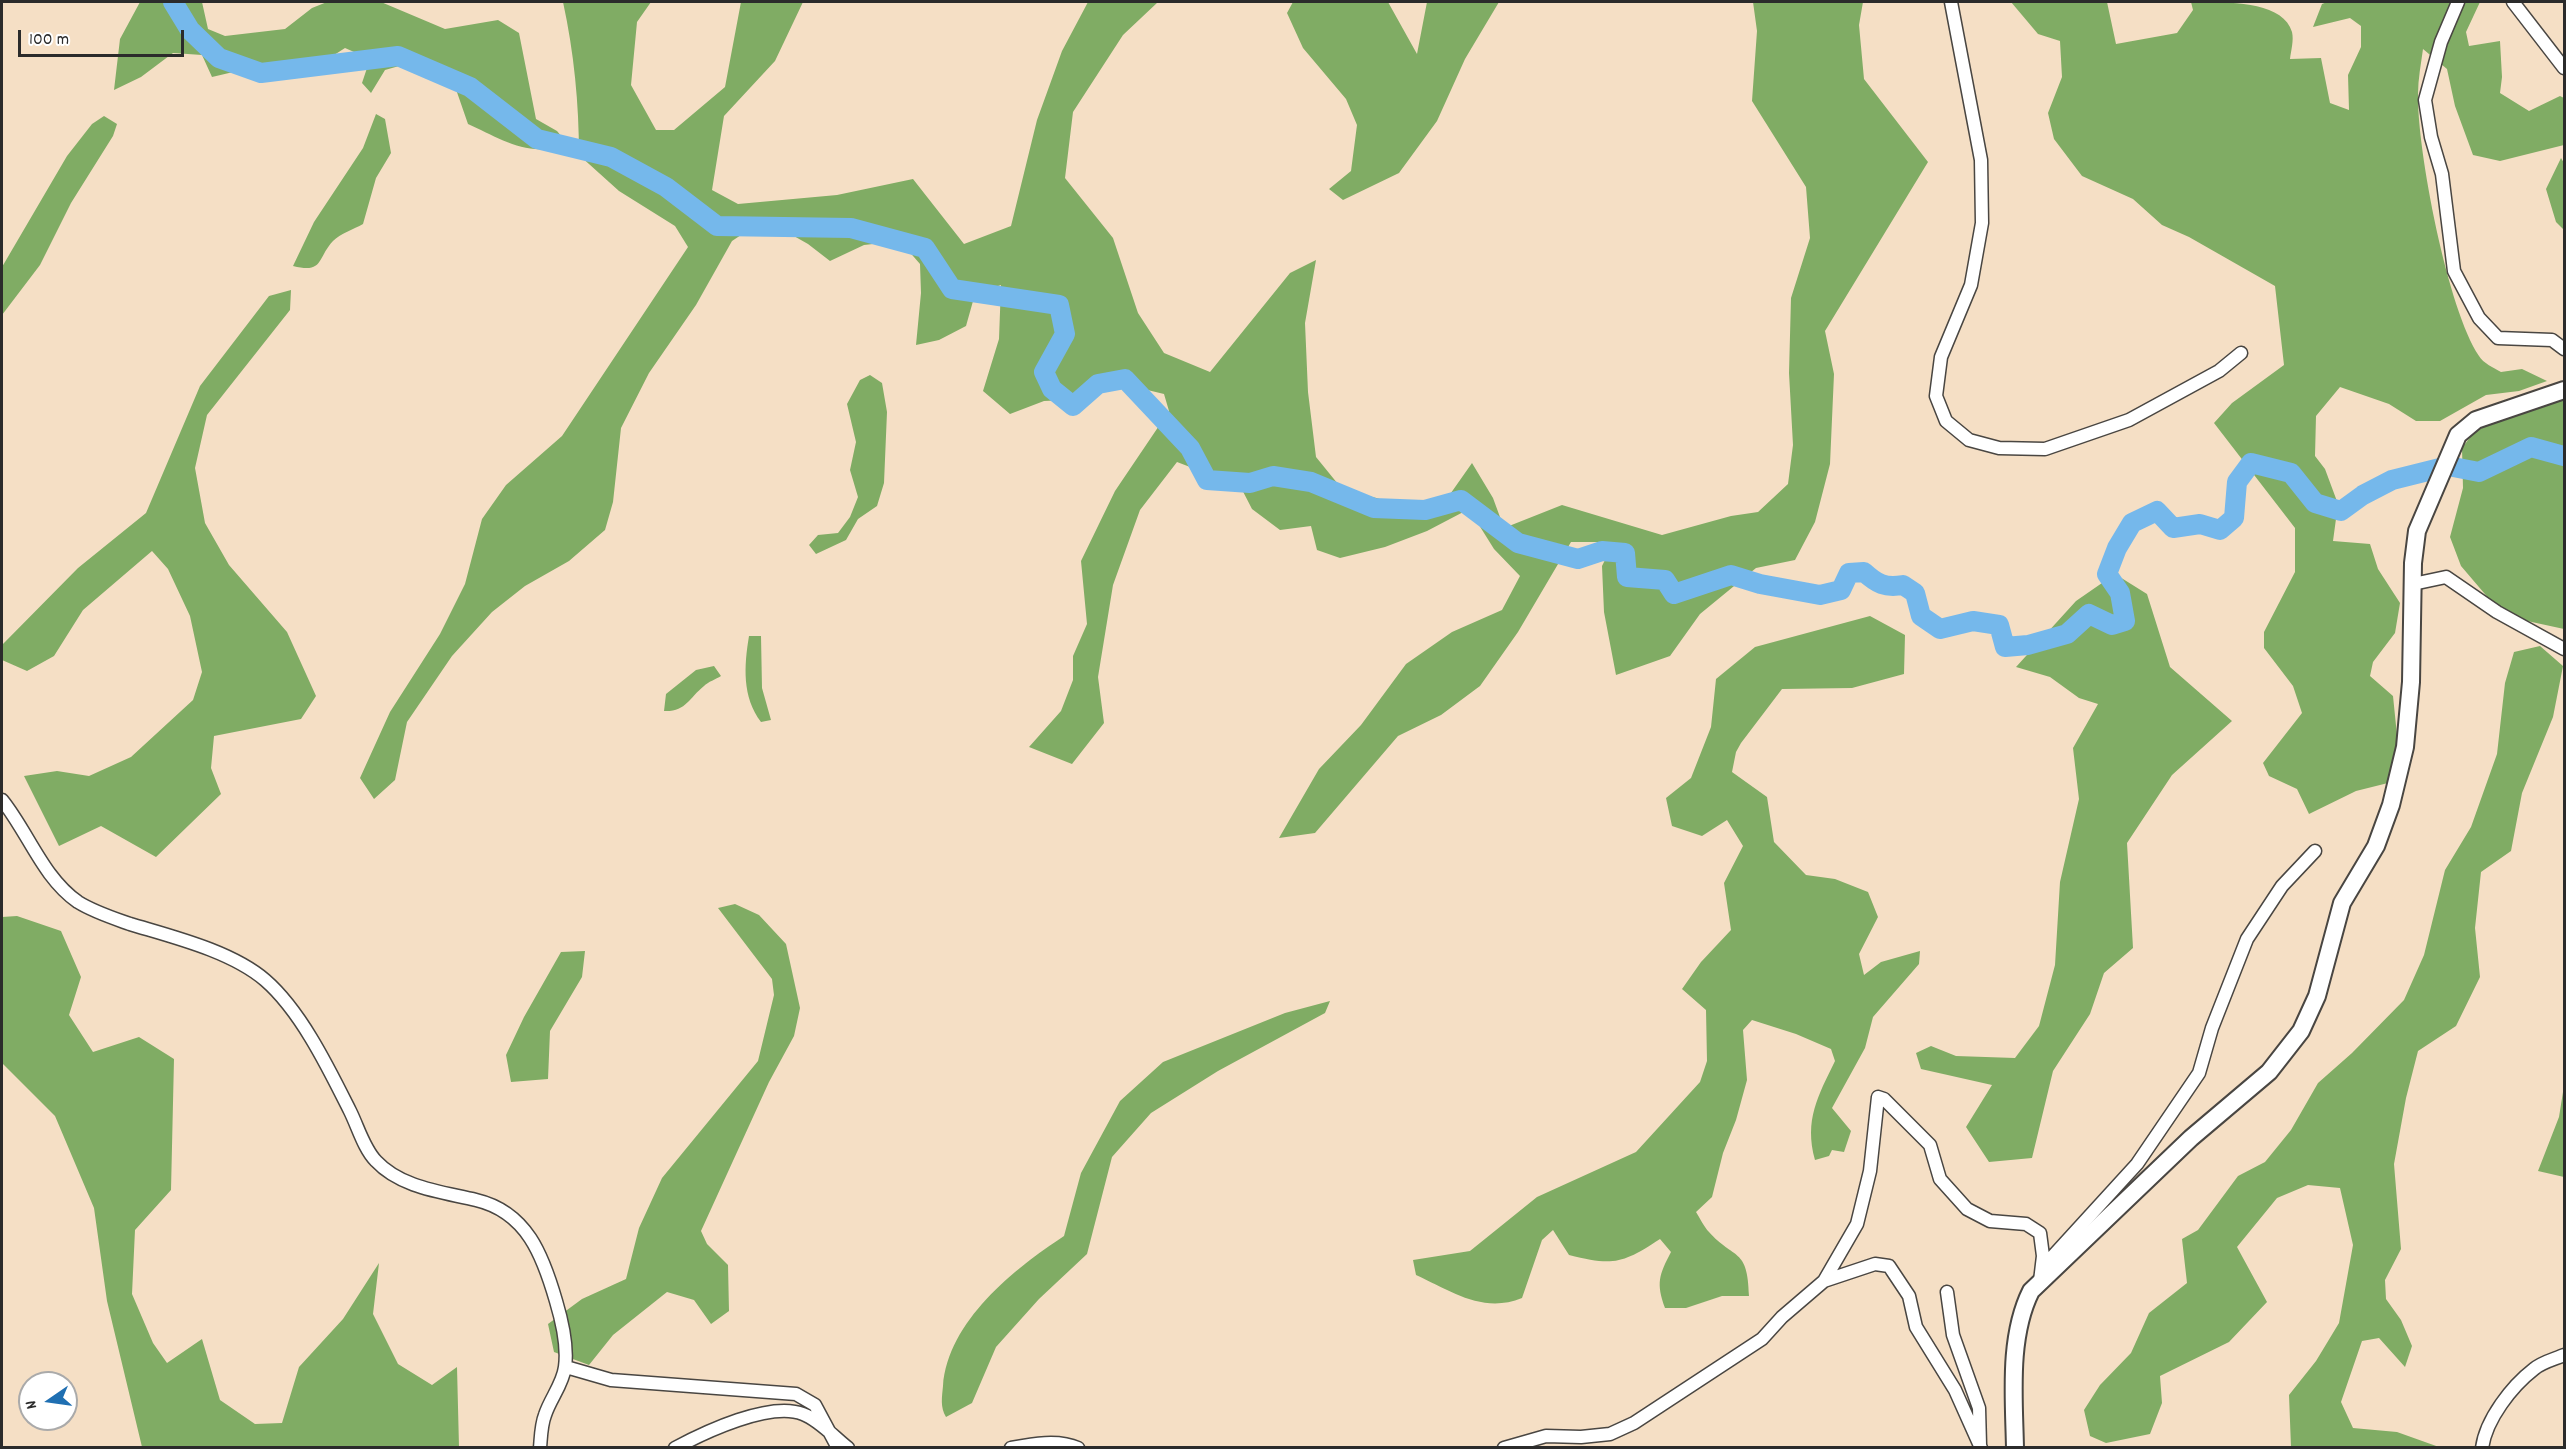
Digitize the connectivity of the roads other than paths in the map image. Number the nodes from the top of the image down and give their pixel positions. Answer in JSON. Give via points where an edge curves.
{"nodes":[{"id":1,"x":1951,"y":2,"type":"edge"},
{"id":2,"x":2458,"y":2,"type":"edge"},
{"id":3,"x":2513,"y":2,"type":"edge"},
{"id":4,"x":2565,"y":68,"type":"edge"},
{"id":5,"x":2565,"y":349,"type":"edge"},
{"id":6,"x":2241,"y":353,"type":"dead end"},
{"id":7,"x":2565,"y":390,"type":"edge"},
{"id":8,"x":2413,"y":584,"type":"junction"},
{"id":9,"x":2565,"y":649,"type":"edge"},
{"id":10,"x":2,"y":800,"type":"edge"},
{"id":11,"x":2315,"y":851,"type":"dead end"},
{"id":12,"x":2041,"y":1275,"type":"junction"},
{"id":13,"x":1824,"y":1281,"type":"junction"},
{"id":14,"x":1947,"y":1292,"type":"dead end"},
{"id":15,"x":2565,"y":1355,"type":"edge"},
{"id":16,"x":566,"y":1367,"type":"junction"},
{"id":17,"x":832,"y":1435,"type":"junction"},
{"id":18,"x":1981,"y":1447,"type":"edge"},
{"id":19,"x":540,"y":1448,"type":"edge"},
{"id":20,"x":675,"y":1448,"type":"edge"},
{"id":21,"x":838,"y":1448,"type":"edge"},
{"id":22,"x":848,"y":1448,"type":"edge"},
{"id":23,"x":1011,"y":1448,"type":"edge"},
{"id":24,"x":1078,"y":1448,"type":"edge"},
{"id":25,"x":1504,"y":1448,"type":"edge"},
{"id":26,"x":2015,"y":1448,"type":"edge"},
{"id":27,"x":2481,"y":1448,"type":"edge"}],
"edges":[{"from":1,"to":6,"type":"street","via":[[1981,160],[1983,223],[1971,285],[1941,357],[1936,396],[1946,421],[1969,440],[1999,448],[2045,449],[2128,420],[2219,370]]},
{"from":2,"to":5,"type":"street","via":[[2441,42],[2425,100],[2442,174],[2454,271],[2479,318],[2498,338],[2552,340]]},
{"from":3,"to":4,"type":"street"},
{"from":7,"to":8,"type":"street","via":[[2476,420],[2458,435],[2417,531]]},
{"from":8,"to":9,"type":"street","via":[[2446,578],[2497,612]]},
{"from":8,"to":12,"type":"street","via":[[2405,747],[2391,805],[2376,846],[2342,903],[2317,996],[2301,1031],[2269,1072],[2191,1138],[2095,1232]]},
{"from":10,"to":16,"type":"street","via":[[51,874],[78,902],[233,960],[265,980],[296,1017],[329,1069],[374,1160],[388,1173],[415,1185],[489,1203],[515,1218],[530,1234],[544,1260],[562,1326]]},
{"from":11,"to":12,"type":"street","via":[[2282,886],[2247,939],[2199,1073],[2137,1164]]},
{"from":12,"to":13,"type":"street","via":[[2040,1233],[2026,1224],[1982,1218],[1967,1209],[1940,1179],[1930,1145],[1881,1097],[1877,1099],[1870,1171],[1857,1224]]},
{"from":12,"to":26,"type":"street","via":[[2031,1290],[2020,1322]]},
{"from":13,"to":18,"type":"street","via":[[1875,1264],[1889,1266],[1909,1296],[1916,1327],[1955,1390]]},
{"from":13,"to":25,"type":"street","via":[[1762,1339],[1634,1423],[1610,1434],[1546,1436]]},
{"from":14,"to":18,"type":"street","via":[[1953,1335],[1979,1408]]},
{"from":15,"to":27,"type":"street","via":[[2536,1367],[2514,1387],[2487,1430]]},
{"from":16,"to":17,"type":"street","via":[[611,1380],[796,1394],[815,1405]]},
{"from":16,"to":19,"type":"street","via":[[545,1414]]},
{"from":17,"to":20,"type":"street","via":[[805,1414],[779,1412],[751,1417]]},
{"from":17,"to":21,"type":"street"},
{"from":17,"to":22,"type":"street"},
{"from":23,"to":24,"type":"street","via":[[1033,1443]]}]}
